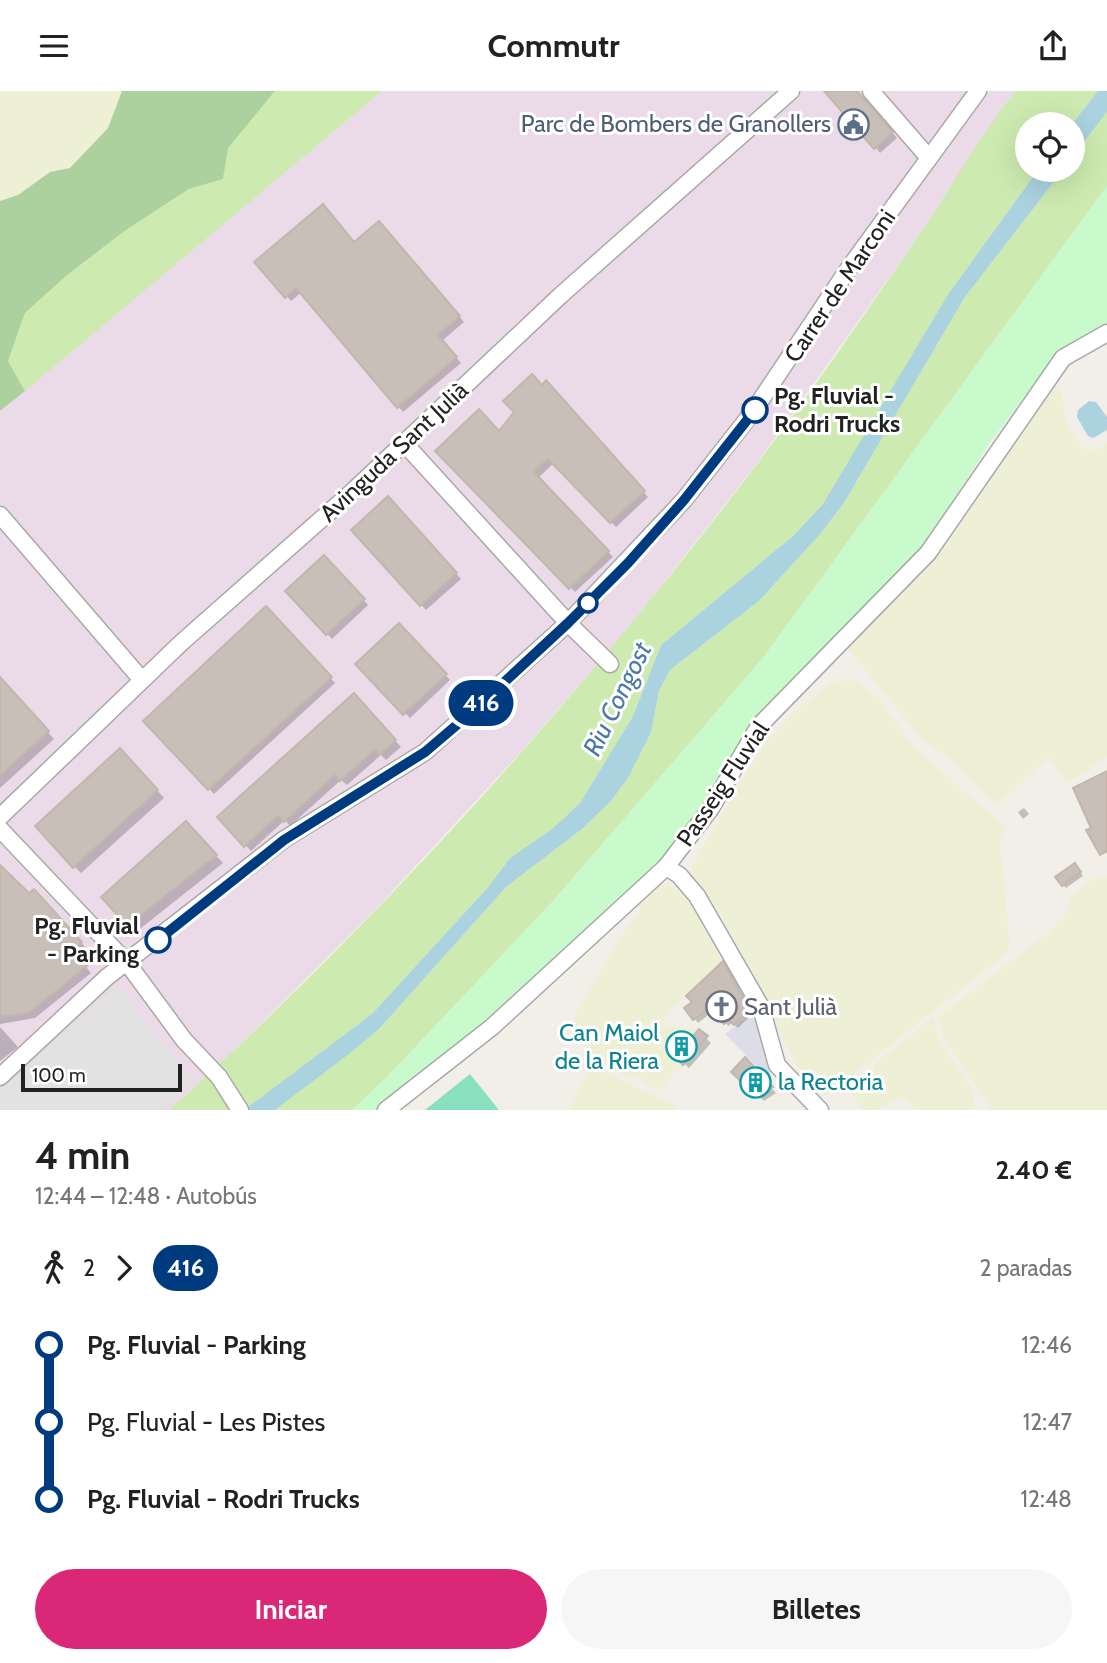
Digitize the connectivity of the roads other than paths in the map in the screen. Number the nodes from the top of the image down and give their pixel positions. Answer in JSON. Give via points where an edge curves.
{"nodes":[{"id":1,"x":791,"y":91,"type":"edge"},
{"id":2,"x":871,"y":91,"type":"edge"},
{"id":3,"x":978,"y":91,"type":"edge"},
{"id":4,"x":929,"y":157,"type":"junction"},
{"id":5,"x":1107,"y":333,"type":"edge"},
{"id":6,"x":405,"y":444,"type":"junction"},
{"id":7,"x":0,"y":515,"type":"edge"},
{"id":8,"x":568,"y":623,"type":"junction"},
{"id":9,"x":610,"y":664,"type":"dead end"},
{"id":10,"x":142,"y":680,"type":"junction"},
{"id":11,"x":0,"y":817,"type":"edge"},
{"id":12,"x":0,"y":829,"type":"edge"},
{"id":13,"x":666,"y":867,"type":"junction"},
{"id":14,"x":128,"y":964,"type":"junction"},
{"id":15,"x":0,"y":1077,"type":"edge"},
{"id":16,"x":240,"y":1110,"type":"edge"},
{"id":17,"x":386,"y":1110,"type":"edge"},
{"id":18,"x":820,"y":1110,"type":"edge"}],
"edges":[{"from":1,"to":6,"type":"street","name":"Avinguda Sant Julià","via":[[561,295]]},
{"from":2,"to":4,"type":"street"},
{"from":3,"to":4,"type":"street","name":"Carrer de Marconi"},
{"from":4,"to":8,"type":"street","name":"Carrer de Marconi","via":[[739,430],[684,500]]},
{"from":5,"to":13,"type":"street","name":"Passeig Fluvial","via":[[1063,358],[928,554],[760,726],[712,808]]},
{"from":6,"to":8,"type":"street"},
{"from":6,"to":10,"type":"street","name":"Avinguda Sant Julià","via":[[249,579]]},
{"from":7,"to":10,"type":"street"},
{"from":8,"to":9,"type":"street"},
{"from":8,"to":14,"type":"street","name":"Carrer de Marconi","via":[[425,752],[284,840]]},
{"from":10,"to":11,"type":"street","name":"Avinguda Sant Julià"},
{"from":12,"to":14,"type":"street"},
{"from":13,"to":17,"type":"street","name":"Passeig Fluvial","via":[[492,1027]]},
{"from":13,"to":18,"type":"street","via":[[697,896],[761,1006],[777,1065]]},
{"from":14,"to":15,"type":"street","name":"Carrer de Marconi","via":[[107,977]]},
{"from":14,"to":16,"type":"street"}]}
